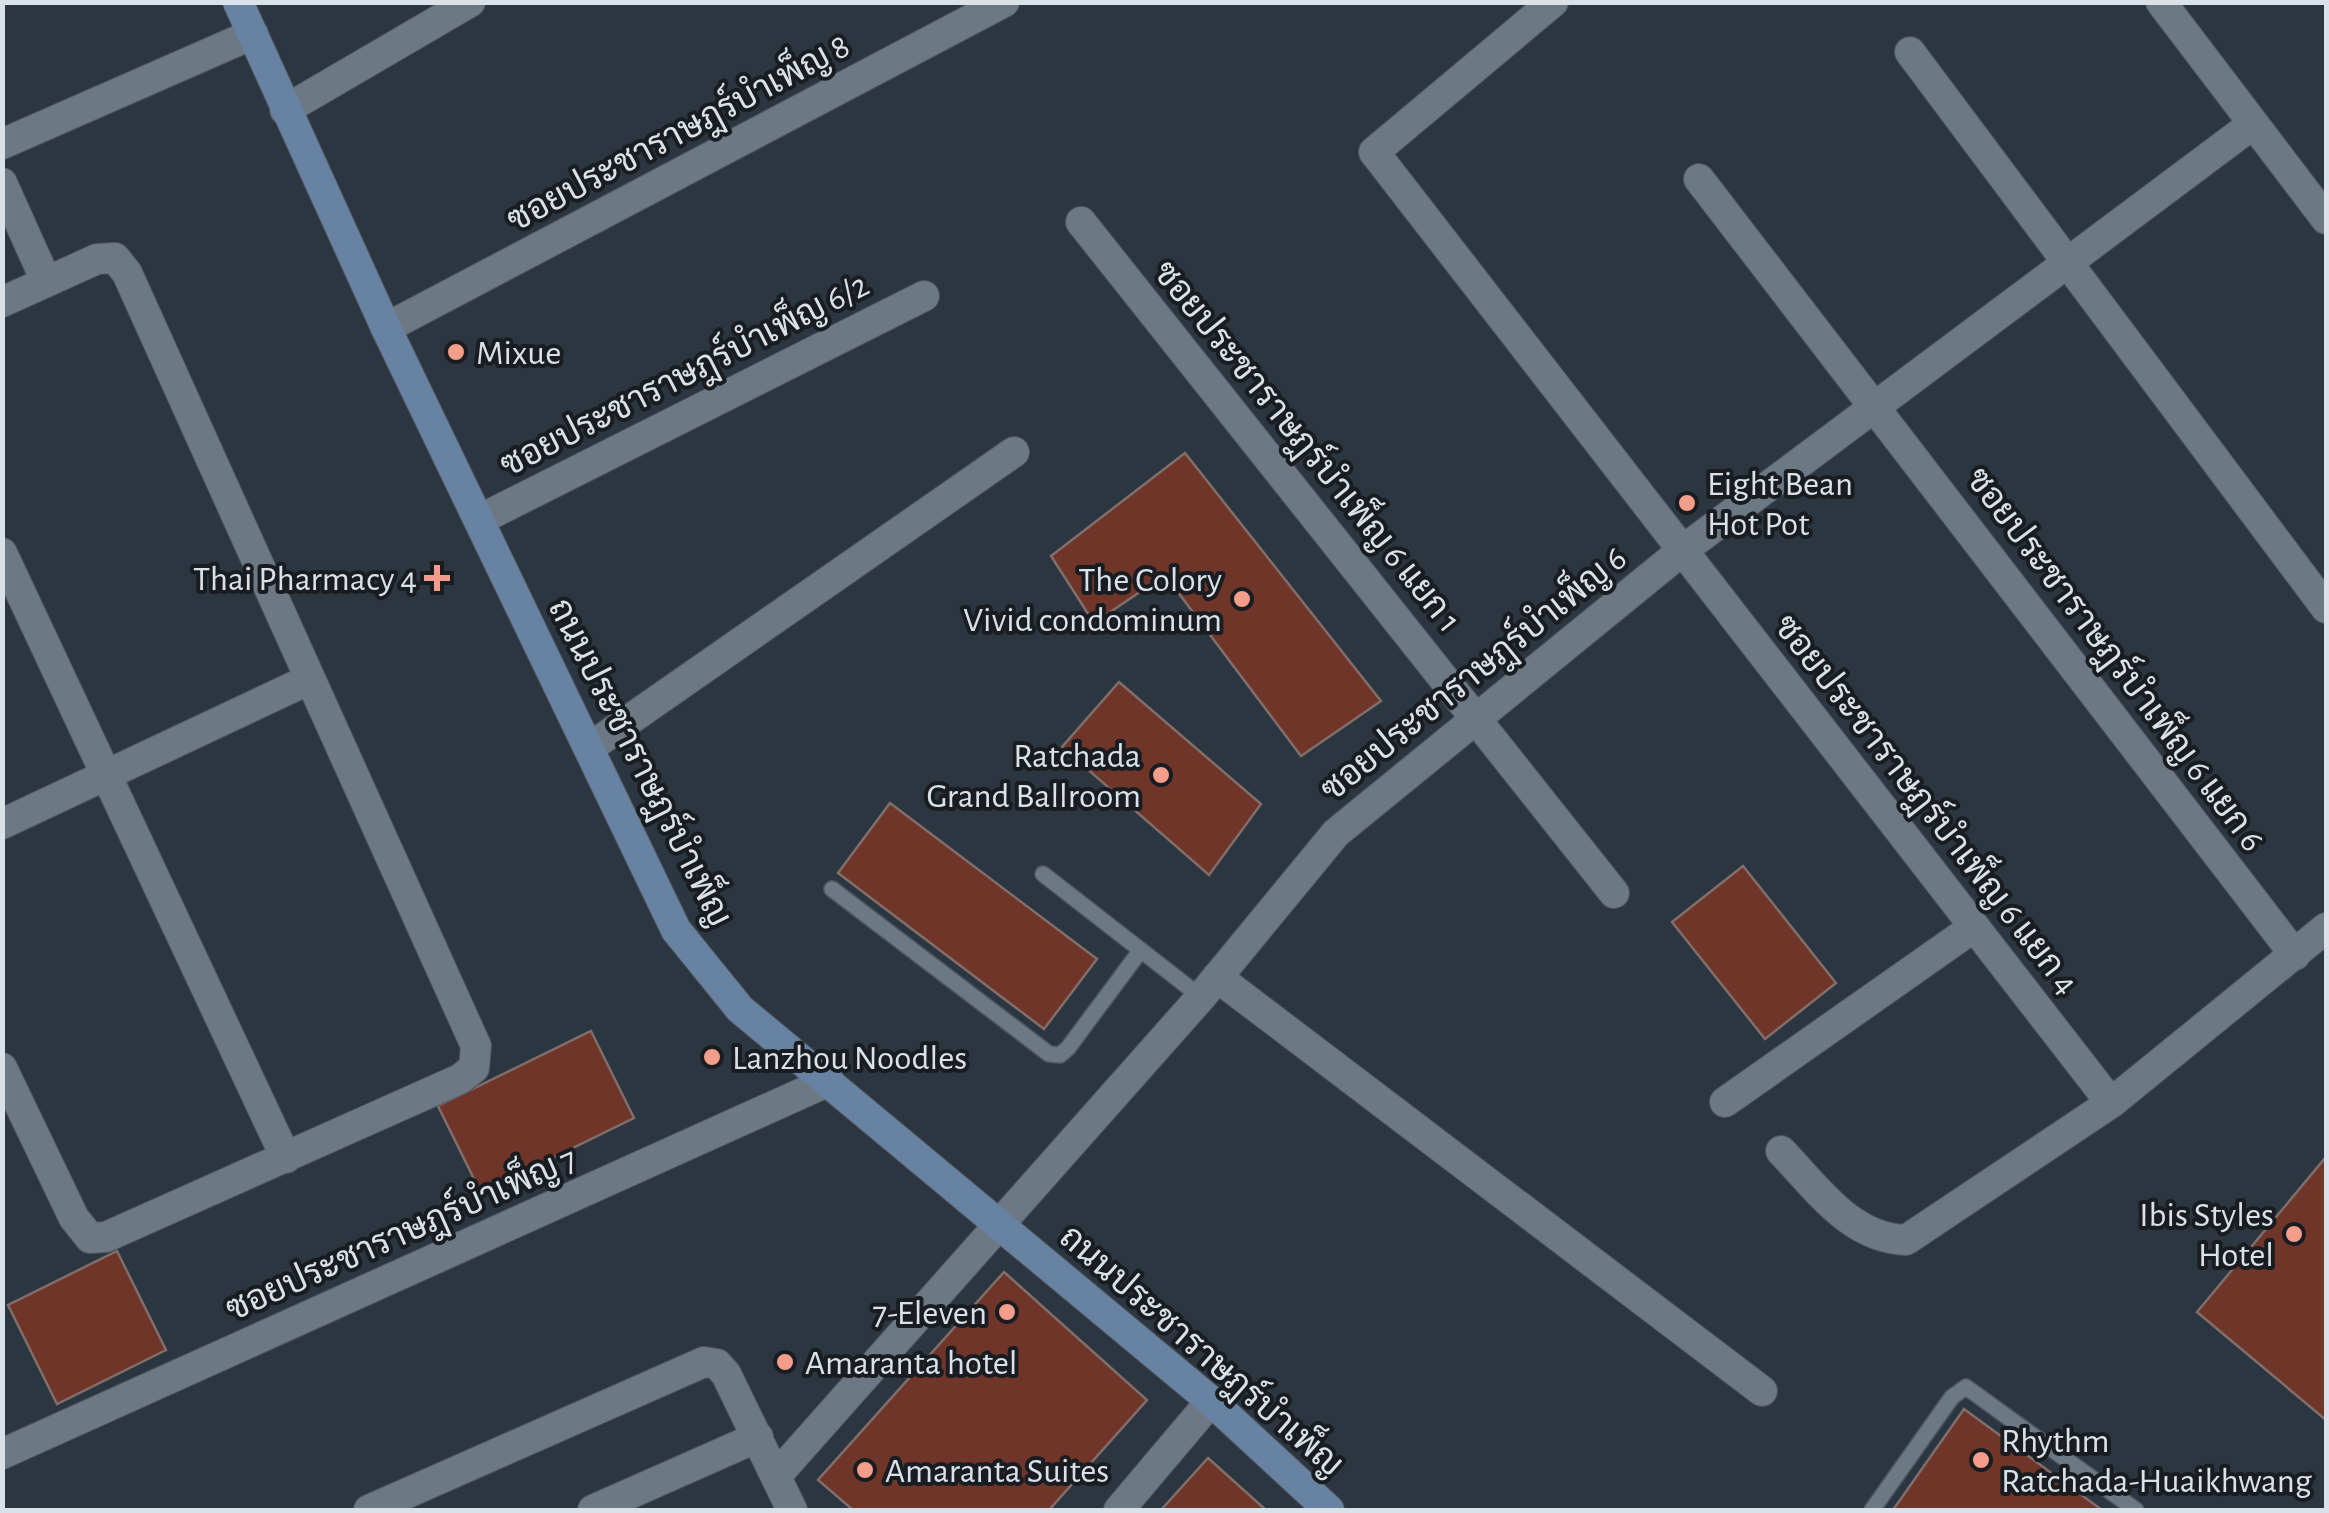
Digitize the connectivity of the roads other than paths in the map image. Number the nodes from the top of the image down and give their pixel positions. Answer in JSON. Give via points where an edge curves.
{"nodes":[{"id":1,"x":238,"y":2,"type":"edge"},
{"id":2,"x":470,"y":2,"type":"edge"},
{"id":3,"x":1004,"y":2,"type":"edge"},
{"id":4,"x":1554,"y":2,"type":"edge"},
{"id":5,"x":2160,"y":2,"type":"edge"},
{"id":6,"x":253,"y":34,"type":"junction"},
{"id":7,"x":1910,"y":52,"type":"dead end"},
{"id":8,"x":285,"y":110,"type":"junction"},
{"id":9,"x":2253,"y":124,"type":"junction"},
{"id":10,"x":2,"y":144,"type":"edge"},
{"id":11,"x":1698,"y":179,"type":"dead end"},
{"id":12,"x":2,"y":183,"type":"edge"},
{"id":13,"x":2326,"y":218,"type":"edge"},
{"id":14,"x":1081,"y":222,"type":"dead end"},
{"id":15,"x":2072,"y":264,"type":"junction"},
{"id":16,"x":46,"y":281,"type":"junction"},
{"id":17,"x":924,"y":296,"type":"dead end"},
{"id":18,"x":2,"y":302,"type":"edge"},
{"id":19,"x":386,"y":328,"type":"junction"},
{"id":20,"x":1877,"y":408,"type":"junction"},
{"id":21,"x":1014,"y":452,"type":"dead end"},
{"id":22,"x":479,"y":520,"type":"junction"},
{"id":23,"x":1683,"y":550,"type":"junction"},
{"id":24,"x":2,"y":553,"type":"edge"},
{"id":25,"x":2326,"y":608,"type":"edge"},
{"id":26,"x":308,"y":680,"type":"junction"},
{"id":27,"x":1476,"y":716,"type":"junction"},
{"id":28,"x":589,"y":748,"type":"junction"},
{"id":29,"x":105,"y":774,"type":"junction"},
{"id":30,"x":2,"y":824,"type":"edge"},
{"id":31,"x":1043,"y":874,"type":"dead end"},
{"id":32,"x":832,"y":889,"type":"dead end"},
{"id":33,"x":1614,"y":893,"type":"dead end"},
{"id":34,"x":1974,"y":927,"type":"junction"},
{"id":35,"x":2326,"y":928,"type":"edge"},
{"id":36,"x":1141,"y":950,"type":"junction"},
{"id":37,"x":2295,"y":955,"type":"junction"},
{"id":38,"x":1209,"y":987,"type":"junction"},
{"id":39,"x":2,"y":1068,"type":"edge"},
{"id":40,"x":830,"y":1080,"type":"junction"},
{"id":41,"x":1725,"y":1102,"type":"dead end"},
{"id":42,"x":2111,"y":1103,"type":"junction"},
{"id":43,"x":1781,"y":1152,"type":"dead end"},
{"id":44,"x":286,"y":1158,"type":"junction"},
{"id":45,"x":999,"y":1224,"type":"junction"},
{"id":46,"x":1762,"y":1391,"type":"dead end"},
{"id":47,"x":1211,"y":1401,"type":"junction"},
{"id":48,"x":758,"y":1437,"type":"junction"},
{"id":49,"x":2,"y":1454,"type":"edge"},
{"id":50,"x":777,"y":1475,"type":"junction"},
{"id":51,"x":368,"y":1510,"type":"edge"},
{"id":52,"x":593,"y":1510,"type":"edge"},
{"id":53,"x":792,"y":1510,"type":"edge"},
{"id":54,"x":1119,"y":1510,"type":"edge"},
{"id":55,"x":1329,"y":1510,"type":"edge"},
{"id":56,"x":1872,"y":1510,"type":"edge"},
{"id":57,"x":2136,"y":1510,"type":"edge"}],
"edges":[{"from":1,"to":6,"type":"main road","name":"ถนนประชาราษฎร์บำเพ็ญ"},
{"from":2,"to":8,"type":"street"},
{"from":3,"to":19,"type":"street","name":"ซอยประชาราษฎร์บำเพ็ญ 8"},
{"from":4,"to":23,"type":"street","name":"ซอยประชาราษฎร์บำเพ็ญ 6 แยก 4","via":[[1374,152]]},
{"from":5,"to":9,"type":"street"},
{"from":6,"to":8,"type":"main road","name":"ถนนประชาราษฎร์บำเพ็ญ"},
{"from":6,"to":10,"type":"street"},
{"from":7,"to":15,"type":"street"},
{"from":8,"to":19,"type":"main road","name":"ถนนประชาราษฎร์บำเพ็ญ"},
{"from":9,"to":13,"type":"street"},
{"from":9,"to":15,"type":"street","name":"ซอยประชาราษฎร์บำเพ็ญ 6"},
{"from":11,"to":20,"type":"street","name":"ซอยประชาราษฎร์บำเพ็ญ 6 แยก 6"},
{"from":12,"to":16,"type":"street"},
{"from":14,"to":27,"type":"street","name":"ซอยประชาราษฎร์บำเพ็ญ 6 แยก 1"},
{"from":15,"to":20,"type":"street","name":"ซอยประชาราษฎร์บำเพ็ญ 6"},
{"from":15,"to":25,"type":"street"},
{"from":16,"to":18,"type":"street"},
{"from":16,"to":26,"type":"street","via":[[96,258],[115,258],[127,273]]},
{"from":17,"to":22,"type":"street","name":"ซอยประชาราษฎร์บำเพ็ญ 6/2"},
{"from":19,"to":22,"type":"main road","name":"ถนนประชาราษฎร์บำเพ็ญ"},
{"from":20,"to":23,"type":"street","name":"ซอยประชาราษฎร์บำเพ็ญ 6"},
{"from":20,"to":37,"type":"street","name":"ซอยประชาราษฎร์บำเพ็ญ 6 แยก 6"},
{"from":21,"to":28,"type":"street"},
{"from":22,"to":28,"type":"main road","name":"ถนนประชาราษฎร์บำเพ็ญ"},
{"from":23,"to":27,"type":"street","name":"ซอยประชาราษฎร์บำเพ็ญ 6"},
{"from":23,"to":34,"type":"street","name":"ซอยประชาราษฎร์บำเพ็ญ 6 แยก 4"},
{"from":24,"to":29,"type":"street"},
{"from":26,"to":29,"type":"street"},
{"from":26,"to":44,"type":"street","via":[[476,1046],[474,1068],[460,1079]]},
{"from":27,"to":33,"type":"street","name":"ซอยประชาราษฎร์บำเพ็ญ 6 แยก 1"},
{"from":27,"to":38,"type":"street","name":"ซอยประชาราษฎร์บำเพ็ญ 6","via":[[1336,833]]},
{"from":28,"to":40,"type":"main road","name":"ถนนประชาราษฎร์บำเพ็ญ","via":[[676,930],[740,1009]]},
{"from":29,"to":30,"type":"street"},
{"from":29,"to":44,"type":"street"},
{"from":31,"to":36,"type":"lane"},
{"from":32,"to":36,"type":"lane","via":[[1049,1054],[1068,1048]]},
{"from":34,"to":41,"type":"street"},
{"from":34,"to":42,"type":"street","name":"ซอยประชาราษฎร์บำเพ็ญ 6 แยก 4"},
{"from":35,"to":37,"type":"street"},
{"from":36,"to":38,"type":"lane"},
{"from":37,"to":42,"type":"street"},
{"from":38,"to":45,"type":"street","name":"ซอยประชาราษฎร์บำเพ็ญ 6"},
{"from":38,"to":46,"type":"street"},
{"from":39,"to":44,"type":"street","via":[[74,1218],[90,1238],[106,1237]]},
{"from":40,"to":45,"type":"main road","name":"ถนนประชาราษฎร์บำเพ็ญ"},
{"from":40,"to":49,"type":"street","name":"ซอยประชาราษฎร์บำเพ็ญ 7"},
{"from":42,"to":43,"type":"street","via":[[1906,1240],[1884,1239],[1854,1225]]},
{"from":45,"to":47,"type":"main road","name":"ถนนประชาราษฎร์บำเพ็ญ"},
{"from":45,"to":50,"type":"street","name":"ซอยประชาราษฎร์บำเพ็ญ 6"},
{"from":47,"to":54,"type":"street"},
{"from":47,"to":55,"type":"main road","name":"ถนนประชาราษฎร์บำเพ็ญ"},
{"from":48,"to":50,"type":"street"},
{"from":48,"to":51,"type":"street","via":[[717,1364],[704,1362]]},
{"from":48,"to":52,"type":"street"},
{"from":50,"to":53,"type":"street"},
{"from":56,"to":57,"type":"lane","via":[[1952,1396],[1966,1387]]}]}
